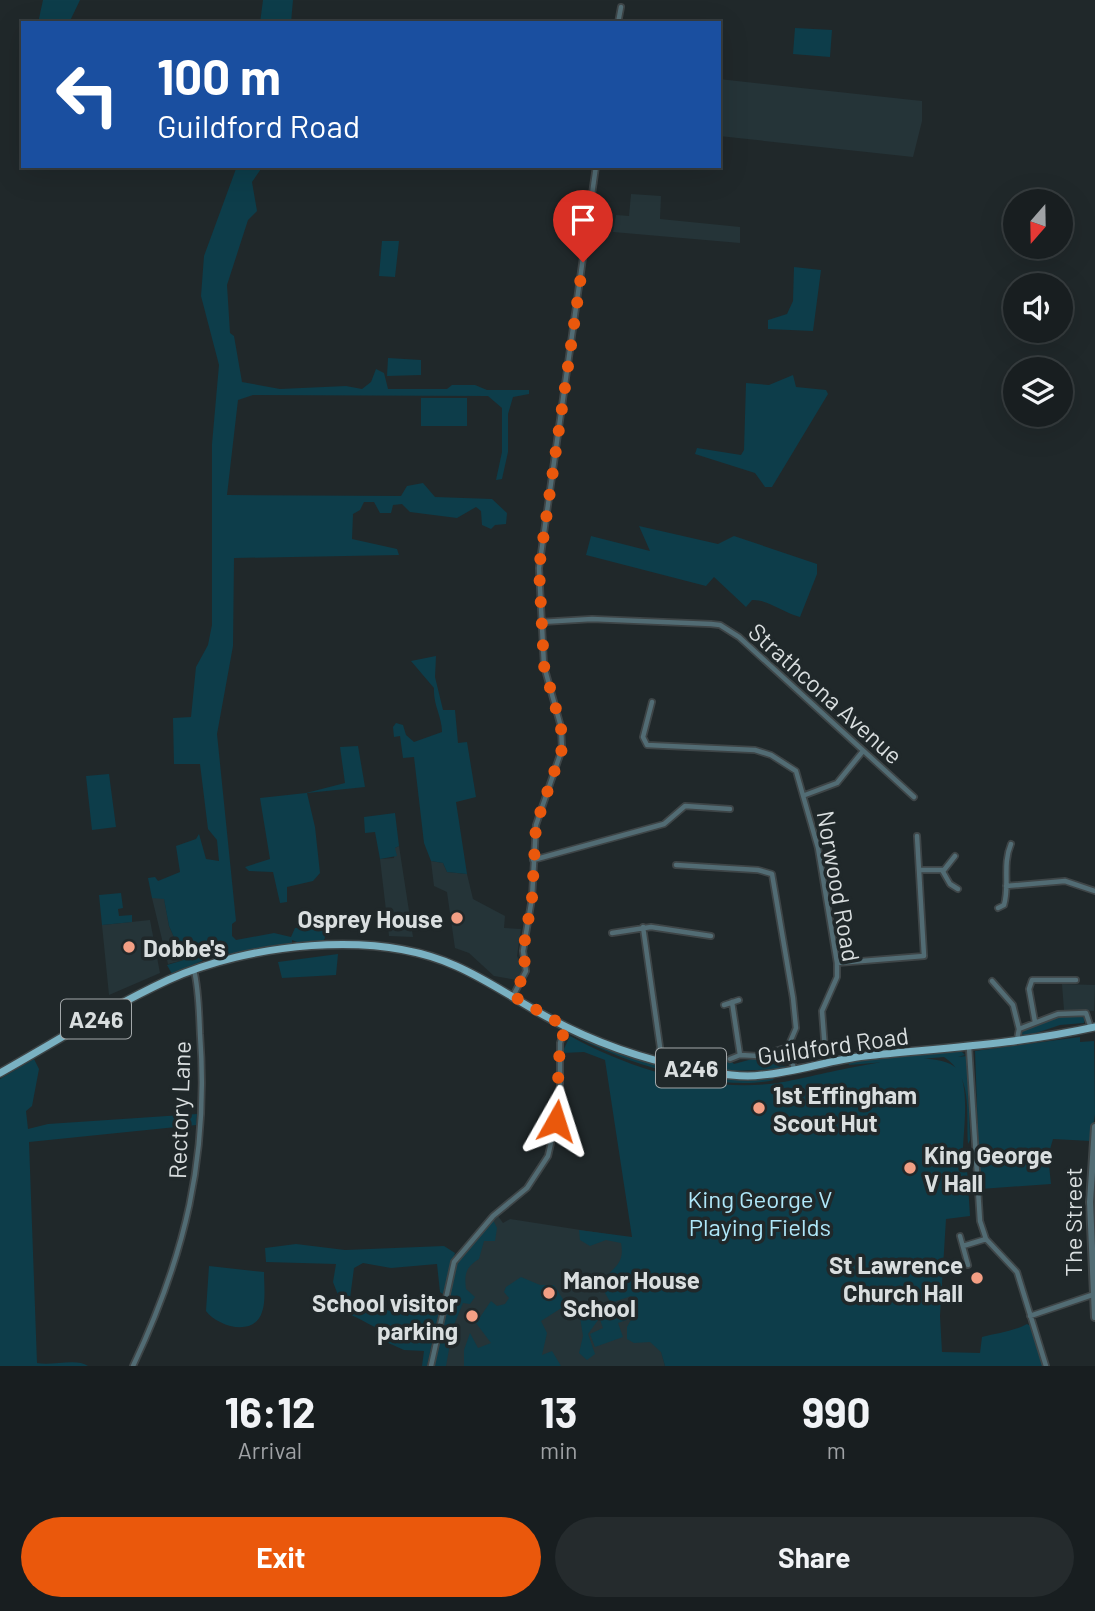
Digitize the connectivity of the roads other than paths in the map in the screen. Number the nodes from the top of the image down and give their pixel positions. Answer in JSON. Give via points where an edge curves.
{"nodes":[{"id":1,"x":621,"y":7,"type":"dead end"},
{"id":2,"x":618,"y":21,"type":"edge"},
{"id":3,"x":596,"y":168,"type":"edge"},
{"id":4,"x":541,"y":622,"type":"junction"},
{"id":5,"x":652,"y":702,"type":"dead end"},
{"id":6,"x":863,"y":751,"type":"junction"},
{"id":7,"x":805,"y":795,"type":"junction"},
{"id":8,"x":914,"y":797,"type":"dead end"},
{"id":9,"x":730,"y":809,"type":"dead end"},
{"id":10,"x":917,"y":836,"type":"dead end"},
{"id":11,"x":1011,"y":844,"type":"dead end"},
{"id":12,"x":955,"y":856,"type":"dead end"},
{"id":13,"x":533,"y":860,"type":"junction"},
{"id":14,"x":676,"y":865,"type":"dead end"},
{"id":15,"x":919,"y":870,"type":"junction"},
{"id":16,"x":943,"y":870,"type":"junction"},
{"id":17,"x":1006,"y":886,"type":"junction"},
{"id":18,"x":958,"y":889,"type":"dead end"},
{"id":19,"x":1095,"y":891,"type":"edge"},
{"id":20,"x":998,"y":908,"type":"dead end"},
{"id":21,"x":643,"y":927,"type":"junction"},
{"id":22,"x":612,"y":933,"type":"dead end"},
{"id":23,"x":711,"y":936,"type":"dead end"},
{"id":24,"x":837,"y":964,"type":"junction"},
{"id":25,"x":194,"y":970,"type":"junction"},
{"id":26,"x":1076,"y":980,"type":"dead end"},
{"id":27,"x":992,"y":981,"type":"dead end"},
{"id":28,"x":513,"y":996,"type":"junction"},
{"id":29,"x":739,"y":1000,"type":"dead end"},
{"id":30,"x":732,"y":1002,"type":"junction"},
{"id":31,"x":724,"y":1005,"type":"dead end"},
{"id":32,"x":1035,"y":1022,"type":"junction"},
{"id":33,"x":566,"y":1027,"type":"junction"},
{"id":34,"x":1093,"y":1028,"type":"edge"},
{"id":35,"x":1019,"y":1029,"type":"junction"},
{"id":36,"x":1017,"y":1041,"type":"junction"},
{"id":37,"x":788,"y":1047,"type":"junction"},
{"id":38,"x":969,"y":1047,"type":"junction"},
{"id":39,"x":740,"y":1055,"type":"junction"},
{"id":40,"x":730,"y":1059,"type":"dead end"},
{"id":41,"x":658,"y":1061,"type":"junction"},
{"id":42,"x":826,"y":1063,"type":"junction"},
{"id":43,"x":794,"y":1070,"type":"junction"},
{"id":44,"x":0,"y":1073,"type":"edge"},
{"id":45,"x":1095,"y":1126,"type":"edge"},
{"id":46,"x":960,"y":1236,"type":"dead end"},
{"id":47,"x":986,"y":1239,"type":"junction"},
{"id":48,"x":963,"y":1246,"type":"junction"},
{"id":49,"x":968,"y":1265,"type":"dead end"},
{"id":50,"x":1093,"y":1281,"type":"edge"},
{"id":51,"x":1093,"y":1295,"type":"junction"},
{"id":52,"x":1030,"y":1316,"type":"junction"},
{"id":53,"x":1095,"y":1317,"type":"edge"},
{"id":54,"x":133,"y":1366,"type":"edge"},
{"id":55,"x":431,"y":1366,"type":"edge"},
{"id":56,"x":1046,"y":1366,"type":"edge"}],
"edges":[{"from":1,"to":2,"type":"street"},
{"from":3,"to":4,"type":"street","via":[[540,553]]},
{"from":4,"to":6,"type":"street","name":"Strathcona Avenue","via":[[592,619],[720,625],[739,637]]},
{"from":4,"to":13,"type":"street","via":[[546,678],[561,727],[562,749],[538,815]]},
{"from":5,"to":7,"type":"street","name":"Norwood Road","via":[[643,743],[765,752],[796,771]]},
{"from":6,"to":7,"type":"street","name":"Norwood Road","via":[[837,783]]},
{"from":6,"to":8,"type":"street","name":"Strathcona Avenue"},
{"from":7,"to":24,"type":"street","name":"Norwood Road"},
{"from":9,"to":13,"type":"street","via":[[685,806],[664,824]]},
{"from":10,"to":15,"type":"street"},
{"from":11,"to":17,"type":"street"},
{"from":12,"to":16,"type":"street"},
{"from":13,"to":28,"type":"street","via":[[523,951],[526,971]]},
{"from":14,"to":37,"type":"street","via":[[768,871],[774,884],[795,1016],[795,1032]]},
{"from":15,"to":16,"type":"street"},
{"from":15,"to":24,"type":"street","via":[[924,956]]},
{"from":16,"to":18,"type":"street"},
{"from":17,"to":19,"type":"street","via":[[1065,881]]},
{"from":17,"to":20,"type":"street","via":[[1004,905]]},
{"from":21,"to":22,"type":"street"},
{"from":21,"to":23,"type":"street"},
{"from":21,"to":41,"type":"street","via":[[660,1047]]},
{"from":24,"to":42,"type":"street","name":"Norwood Road","via":[[837,977],[822,1011]]},
{"from":25,"to":28,"type":"main road","name":"Guildford Road","number":"A246","via":[[334,943],[369,944],[433,957]]},
{"from":25,"to":44,"type":"main road","name":"Guildford Road","number":"A246","via":[[152,988]]},
{"from":25,"to":54,"type":"street","name":"Rectory Lane","via":[[203,1072],[196,1177],[169,1286]]},
{"from":26,"to":32,"type":"street","via":[[1032,981],[1029,989]]},
{"from":27,"to":35,"type":"street","via":[[1013,1005]]},
{"from":28,"to":33,"type":"main road","name":"Guildford Road","number":"A246"},
{"from":29,"to":30,"type":"street"},
{"from":30,"to":31,"type":"street"},
{"from":30,"to":39,"type":"street"},
{"from":32,"to":34,"type":"street","via":[[1081,1013],[1089,1016]]},
{"from":32,"to":35,"type":"street"},
{"from":33,"to":41,"type":"main road","name":"Guildford Road","number":"A246"},
{"from":33,"to":55,"type":"street","via":[[560,1043],[559,1103],[548,1156],[527,1188],[494,1216],[454,1262]]},
{"from":34,"to":36,"type":"main road","name":"Guildford Road","number":"A246"},
{"from":35,"to":36,"type":"street"},
{"from":36,"to":38,"type":"main road","name":"Guildford Road","number":"A246"},
{"from":37,"to":39,"type":"street","via":[[752,1057]]},
{"from":37,"to":43,"type":"street"},
{"from":38,"to":42,"type":"main road","name":"Guildford Road","number":"A246"},
{"from":38,"to":47,"type":"street","via":[[975,1190]]},
{"from":39,"to":40,"type":"street"},
{"from":41,"to":43,"type":"main road","name":"Guildford Road","number":"A246","via":[[744,1076]]},
{"from":42,"to":43,"type":"main road","name":"Guildford Road","number":"A246"},
{"from":45,"to":50,"type":"street","name":"The Street","via":[[1090,1174]]},
{"from":46,"to":48,"type":"street"},
{"from":47,"to":48,"type":"street"},
{"from":47,"to":52,"type":"street","via":[[1015,1268]]},
{"from":48,"to":49,"type":"street"},
{"from":50,"to":51,"type":"street","name":"The Street"},
{"from":51,"to":52,"type":"street"},
{"from":51,"to":53,"type":"street","name":"The Street"},
{"from":52,"to":56,"type":"street"}]}
